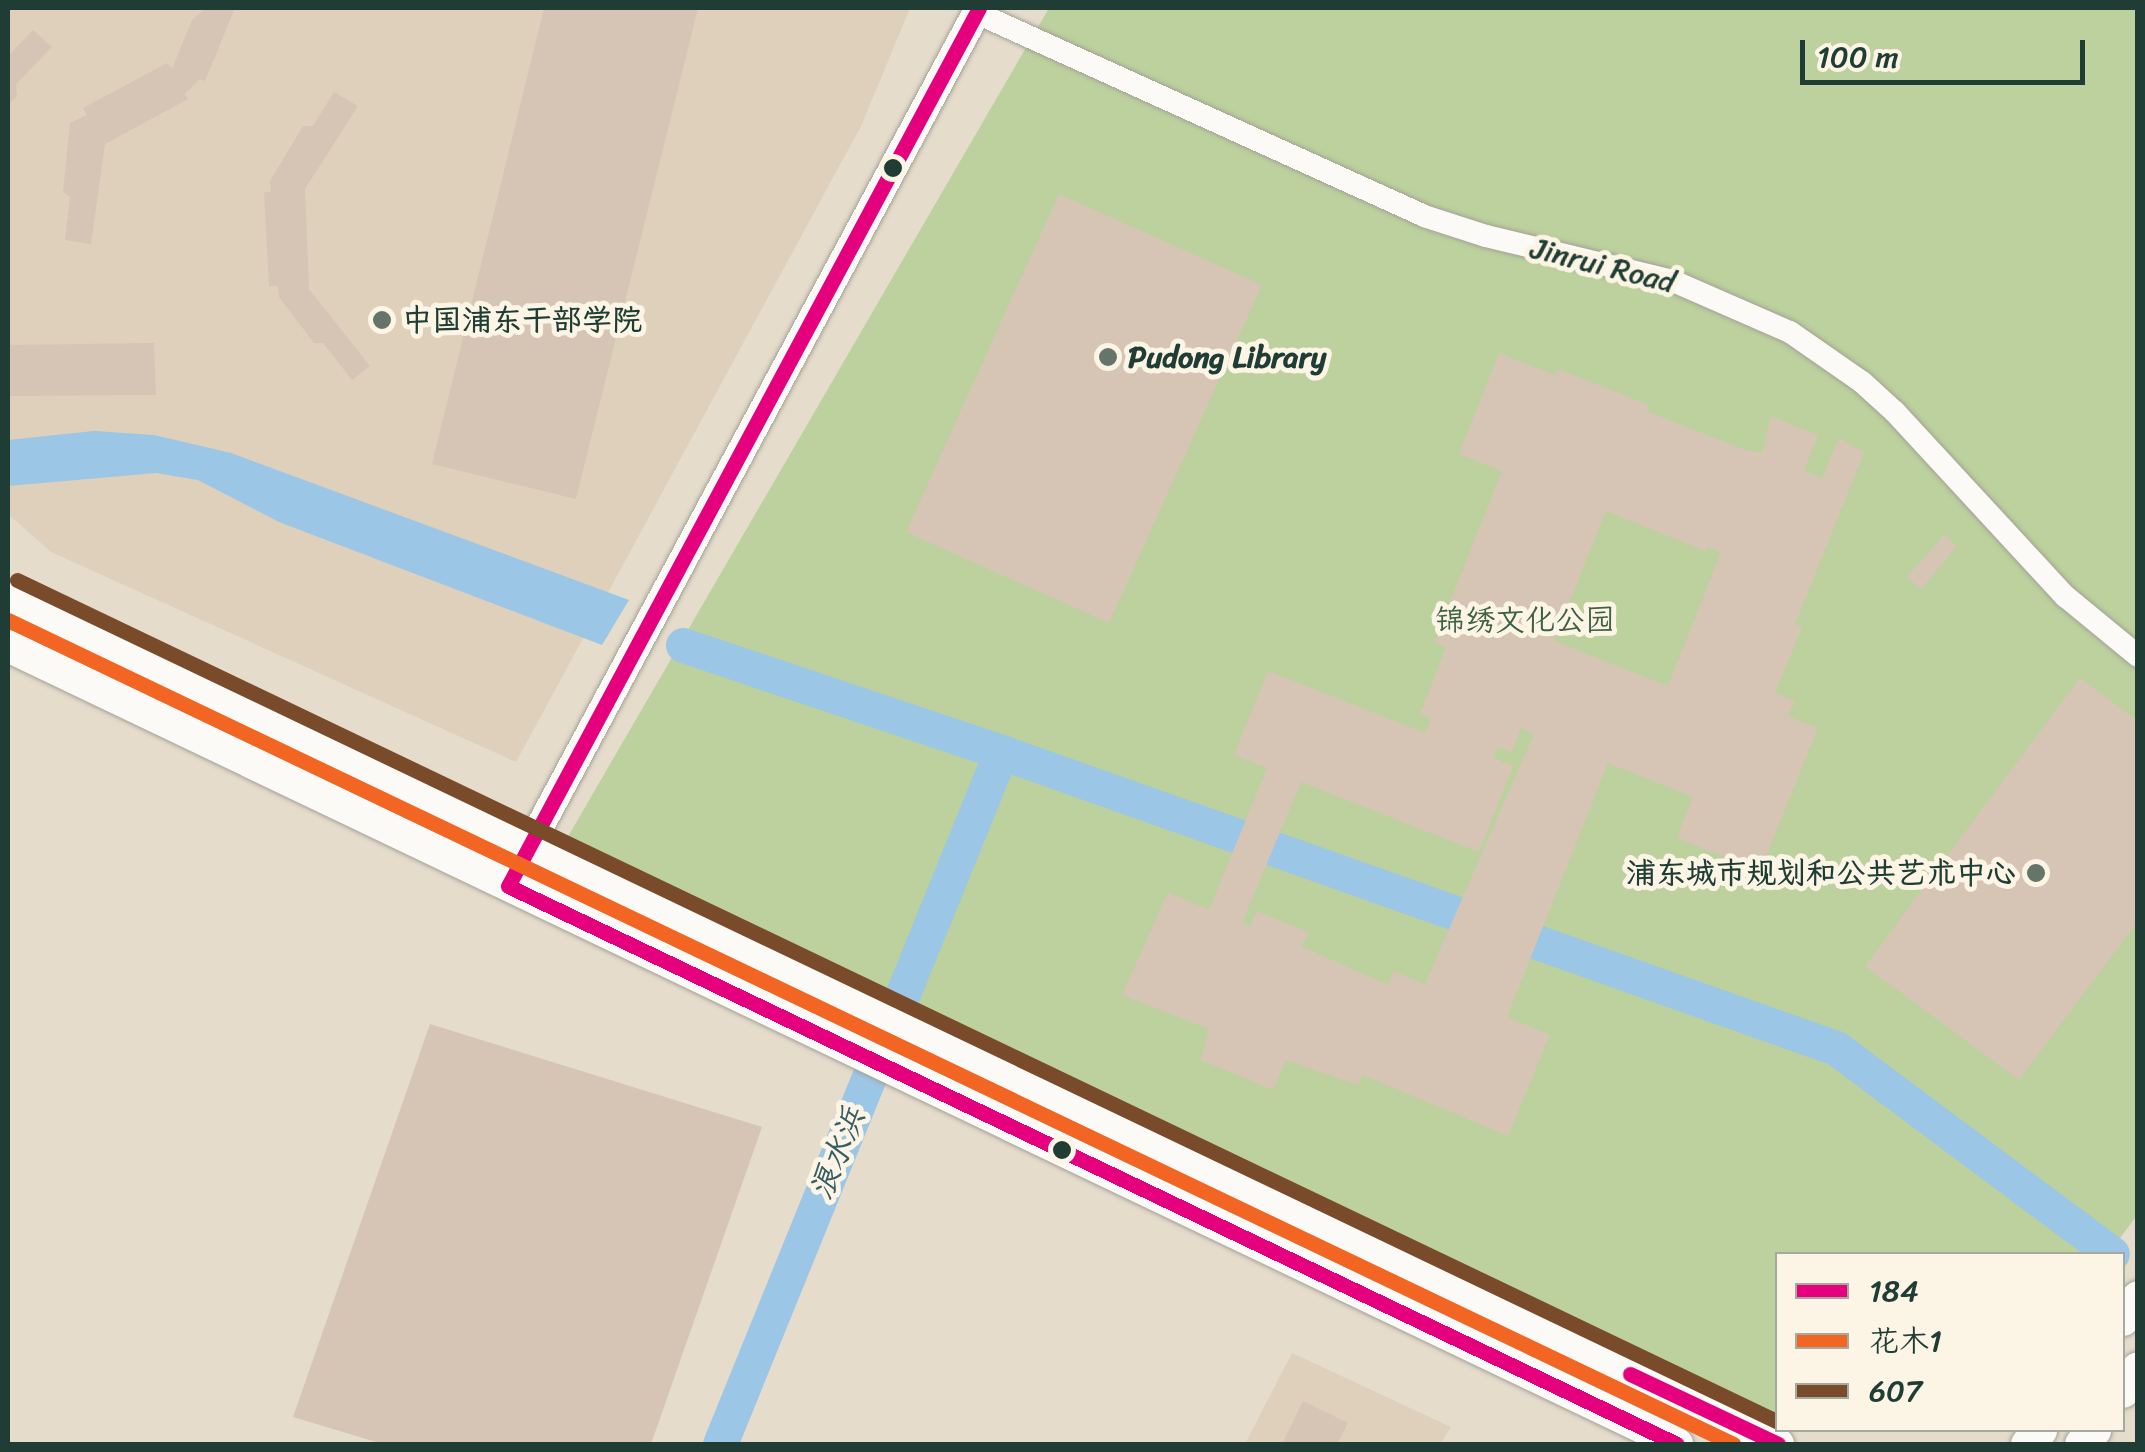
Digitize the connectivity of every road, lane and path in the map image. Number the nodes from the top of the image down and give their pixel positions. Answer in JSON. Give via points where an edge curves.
{"nodes":[{"id":1,"x":978,"y":10,"type":"edge"},
{"id":2,"x":8,"y":598,"type":"edge"},
{"id":3,"x":8,"y":646,"type":"edge"},
{"id":4,"x":2138,"y":656,"type":"edge"},
{"id":5,"x":528,"y":850,"type":"junction"},
{"id":6,"x":508,"y":886,"type":"junction"},
{"id":7,"x":1677,"y":1444,"type":"edge"},
{"id":8,"x":1778,"y":1444,"type":"edge"}],
"edges":[{"from":1,"to":4,"type":"street","name":"Jinrui Road","via":[[1424,216],[1672,281],[1790,332],[1895,412],[2065,596]]},
{"from":1,"to":5,"type":"street"},
{"from":2,"to":5,"type":"main road"},
{"from":3,"to":6,"type":"main road"},
{"from":5,"to":6,"type":"street"},
{"from":5,"to":8,"type":"main road"},
{"from":6,"to":7,"type":"main road"}]}
